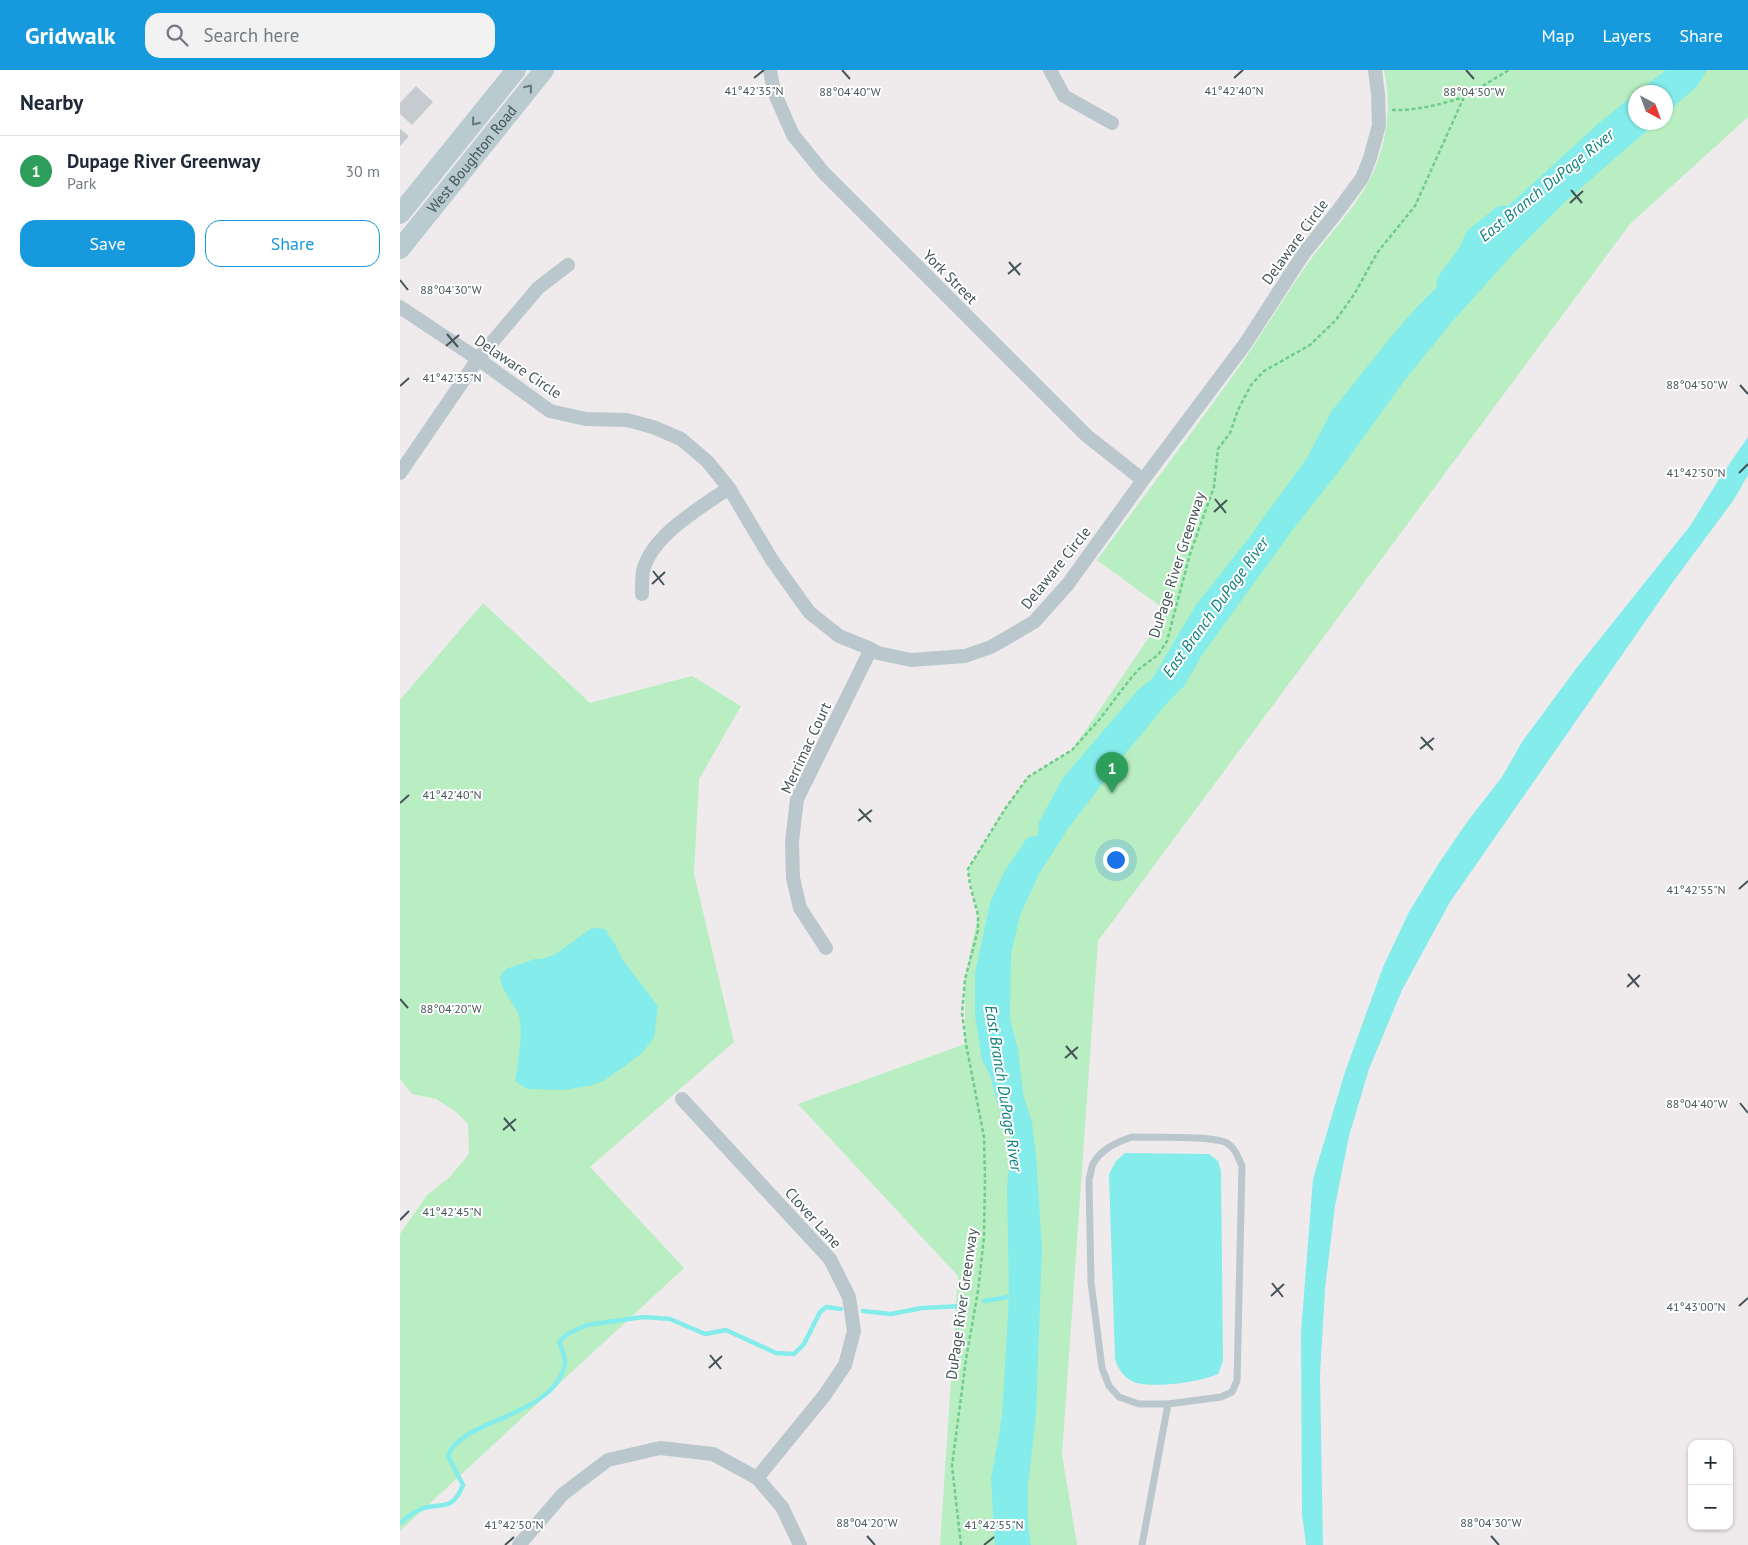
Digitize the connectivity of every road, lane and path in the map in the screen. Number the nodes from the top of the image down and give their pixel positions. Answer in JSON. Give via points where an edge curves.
{"nodes":[{"id":1,"x":516,"y":70,"type":"edge"},
{"id":2,"x":544,"y":70,"type":"edge"},
{"id":3,"x":770,"y":70,"type":"edge"},
{"id":4,"x":1050,"y":70,"type":"edge"},
{"id":5,"x":1375,"y":70,"type":"edge"},
{"id":6,"x":1509,"y":70,"type":"edge"},
{"id":7,"x":1464,"y":97,"type":"junction"},
{"id":8,"x":1379,"y":110,"type":"junction"},
{"id":9,"x":1112,"y":123,"type":"dead end"},
{"id":10,"x":400,"y":214,"type":"edge"},
{"id":11,"x":400,"y":249,"type":"edge"},
{"id":12,"x":568,"y":265,"type":"dead end"},
{"id":13,"x":400,"y":307,"type":"edge"},
{"id":14,"x":478,"y":359,"type":"junction"},
{"id":15,"x":400,"y":473,"type":"edge"},
{"id":16,"x":1143,"y":480,"type":"junction"},
{"id":17,"x":729,"y":488,"type":"junction"},
{"id":18,"x":642,"y":594,"type":"dead end"},
{"id":19,"x":871,"y":649,"type":"junction"},
{"id":20,"x":826,"y":948,"type":"dead end"},
{"id":21,"x":682,"y":1099,"type":"dead end"},
{"id":22,"x":1168,"y":1404,"type":"junction"},
{"id":23,"x":757,"y":1478,"type":"junction"},
{"id":24,"x":519,"y":1545,"type":"edge"},
{"id":25,"x":800,"y":1545,"type":"edge"},
{"id":26,"x":961,"y":1545,"type":"edge"},
{"id":27,"x":1142,"y":1545,"type":"edge"}],
"edges":[{"from":1,"to":10,"type":"main road","name":"West Boughton Road","one_way":true},
{"from":11,"to":2,"type":"main road","name":"West Boughton Road","one_way":true},
{"from":3,"to":16,"type":"street","name":"York Street","via":[[774,92],[793,135],[823,172],[1087,436]]},
{"from":4,"to":9,"type":"street","via":[[1064,96]]},
{"from":5,"to":8,"type":"street","name":"Delaware Circle"},
{"from":6,"to":7,"type":"path"},
{"from":7,"to":8,"type":"path","via":[[1405,110]]},
{"from":7,"to":26,"type":"path","name":"DuPage River Greenway","via":[[1415,206],[1377,253],[1336,320],[1310,345],[1264,371],[1251,385],[1230,433],[1218,449],[1214,488],[1190,554],[1167,641],[1158,655],[1131,678],[1072,750],[1028,777],[968,869],[978,930],[965,979],[962,1013],[984,1137],[985,1180],[984,1238],[978,1291],[952,1466]]},
{"from":8,"to":16,"type":"street","name":"Delaware Circle","via":[[1375,142],[1362,178],[1304,253],[1245,344]]},
{"from":12,"to":14,"type":"street","via":[[538,288]]},
{"from":13,"to":14,"type":"street","name":"Delaware Circle"},
{"from":14,"to":15,"type":"street"},
{"from":14,"to":17,"type":"street","name":"Delaware Circle","via":[[550,411],[586,419],[627,420],[681,439],[707,461]]},
{"from":16,"to":19,"type":"street","name":"Delaware Circle","via":[[1068,584],[1034,622],[991,647],[965,656],[911,660]]},
{"from":17,"to":18,"type":"street","via":[[675,526],[653,548],[643,570]]},
{"from":17,"to":19,"type":"street","name":"Delaware Circle","via":[[772,560],[809,612],[839,636]]},
{"from":19,"to":20,"type":"street","name":"Merrimac Court","via":[[797,800],[792,842],[793,878],[800,908]]},
{"from":21,"to":23,"type":"street","name":"Clover Lane","via":[[830,1259],[850,1297],[854,1331],[845,1365]]},
{"from":22,"to":22,"type":"lane","via":[[1221,1397],[1232,1392],[1237,1381],[1242,1166],[1236,1152],[1227,1143],[1211,1138],[1132,1137],[1117,1142],[1102,1152],[1093,1164],[1089,1179],[1091,1282],[1102,1368],[1109,1386],[1119,1397],[1139,1404]]},
{"from":22,"to":27,"type":"lane"},
{"from":23,"to":24,"type":"street","via":[[713,1454],[660,1448],[608,1460],[563,1494]]},
{"from":23,"to":25,"type":"street","via":[[782,1507]]}]}
